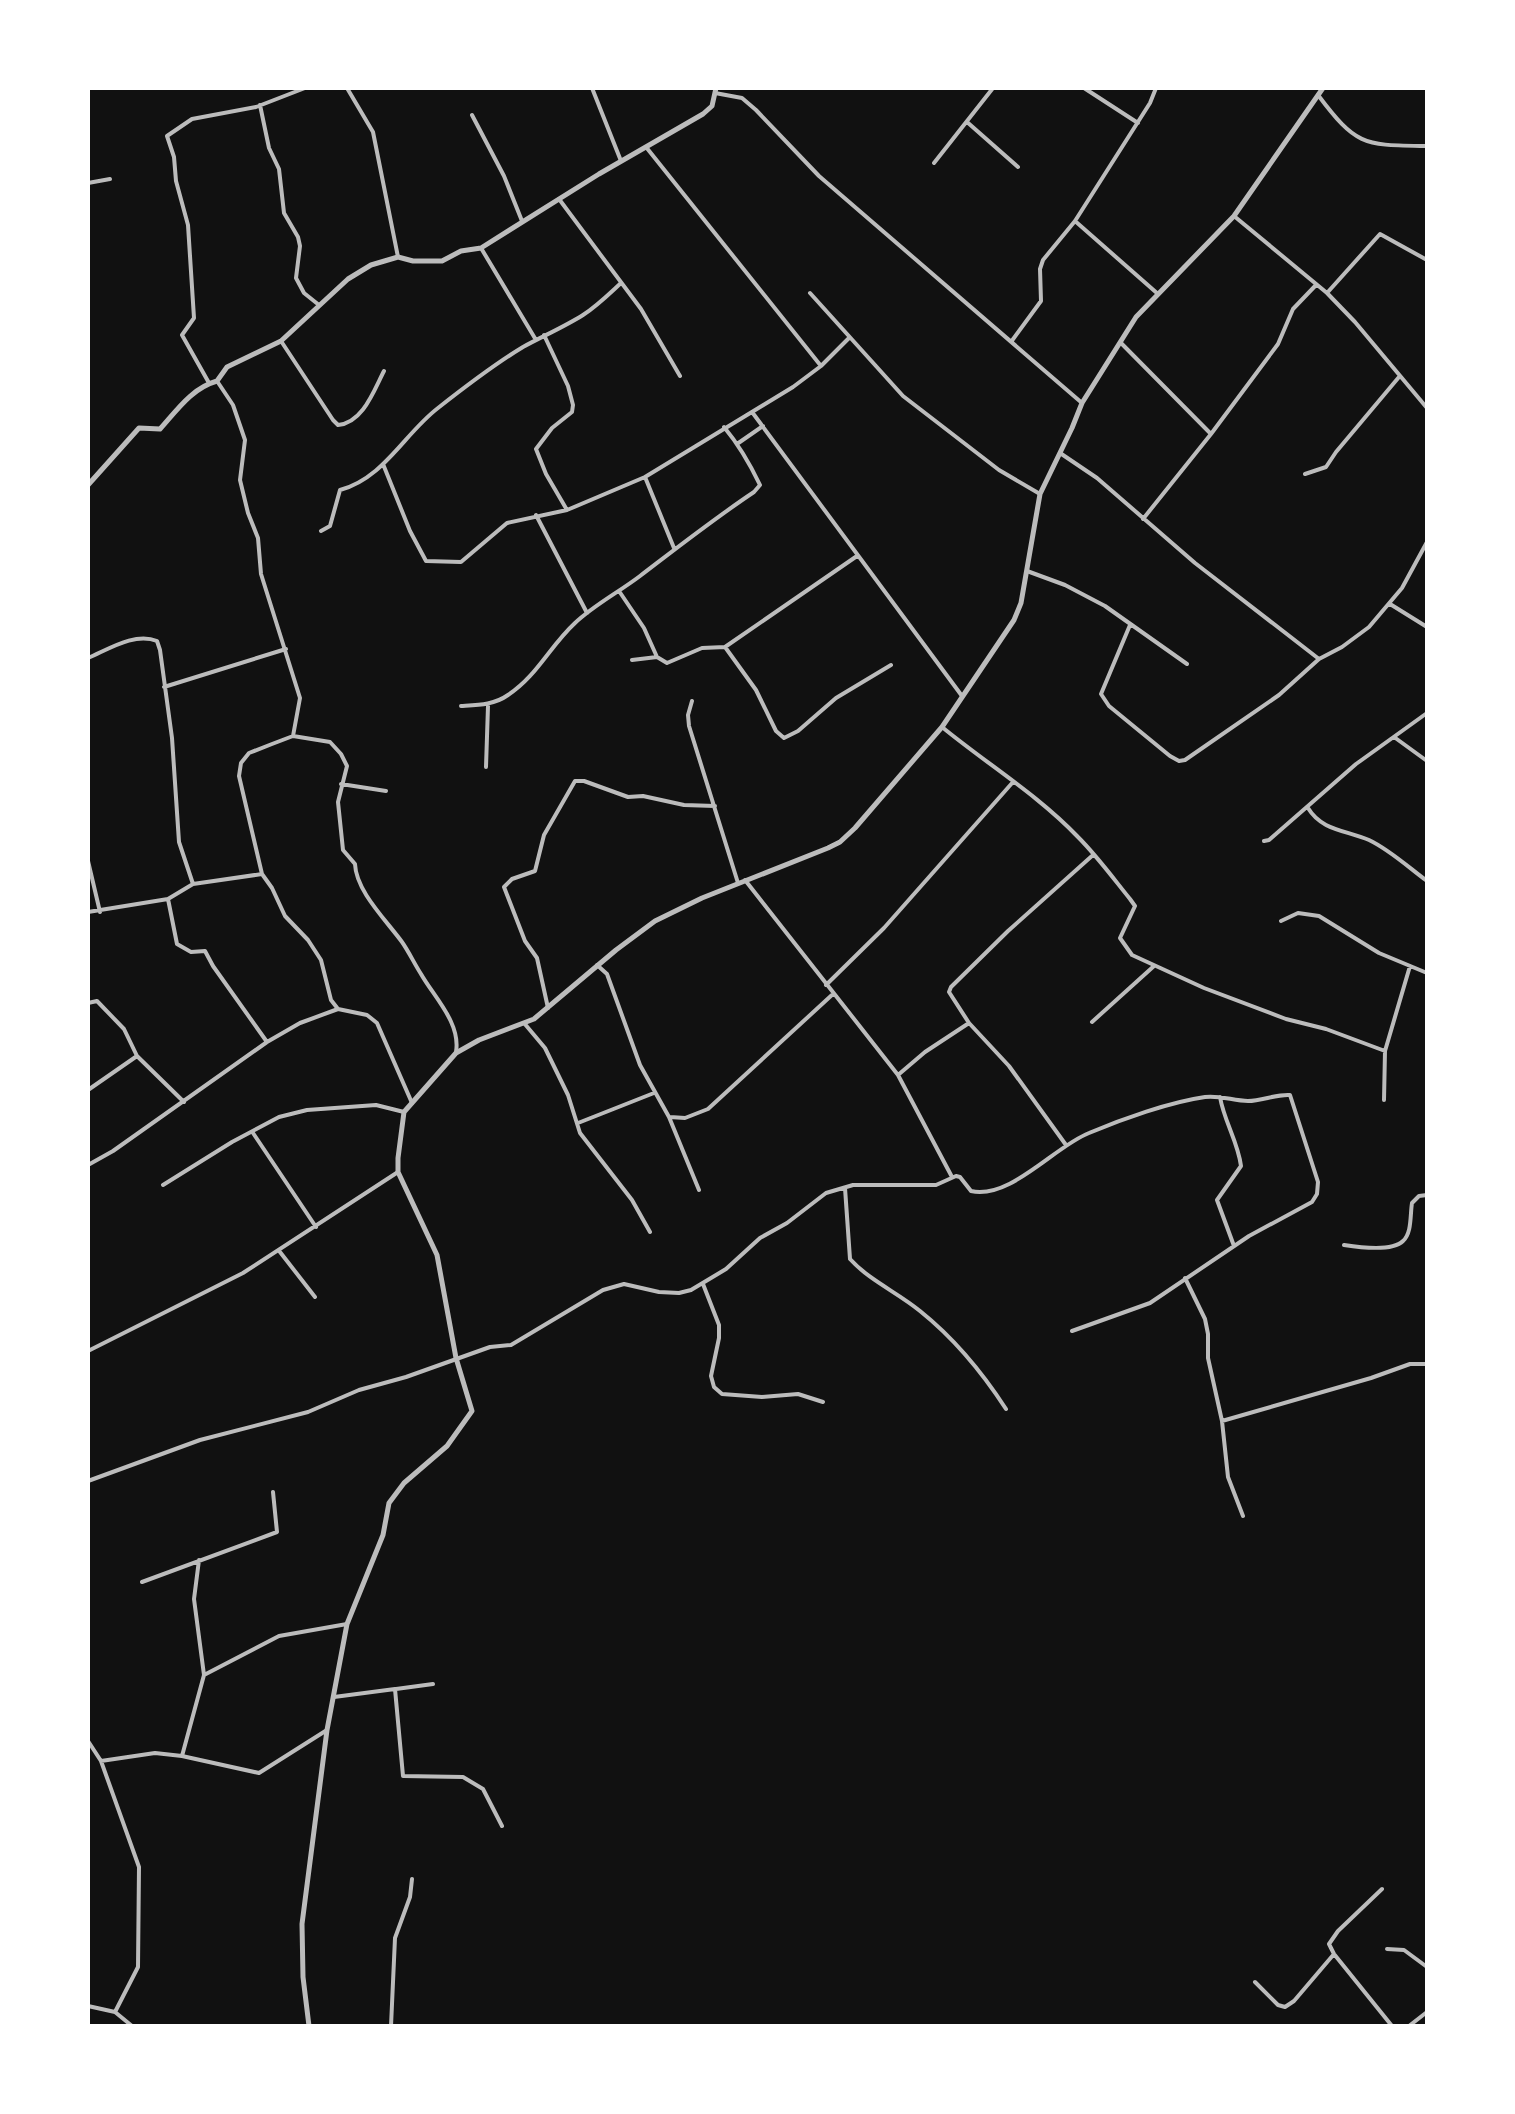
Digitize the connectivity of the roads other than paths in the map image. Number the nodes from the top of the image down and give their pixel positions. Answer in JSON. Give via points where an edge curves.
{"nodes":[{"id":1,"x":305,"y":88,"type":"edge"},
{"id":2,"x":347,"y":88,"type":"edge"},
{"id":3,"x":592,"y":88,"type":"edge"},
{"id":4,"x":993,"y":88,"type":"edge"},
{"id":5,"x":1084,"y":88,"type":"edge"},
{"id":6,"x":1156,"y":88,"type":"edge"},
{"id":7,"x":1323,"y":88,"type":"edge"},
{"id":8,"x":716,"y":91,"type":"edge"},
{"id":9,"x":1318,"y":95,"type":"junction"},
{"id":10,"x":260,"y":105,"type":"junction"},
{"id":11,"x":472,"y":115,"type":"dead end"},
{"id":12,"x":967,"y":122,"type":"junction"},
{"id":13,"x":1138,"y":123,"type":"junction"},
{"id":14,"x":1427,"y":146,"type":"edge"},
{"id":15,"x":646,"y":147,"type":"junction"},
{"id":16,"x":621,"y":161,"type":"junction"},
{"id":17,"x":934,"y":163,"type":"dead end"},
{"id":18,"x":1018,"y":167,"type":"dead end"},
{"id":19,"x":110,"y":179,"type":"dead end"},
{"id":20,"x":88,"y":183,"type":"edge"},
{"id":21,"x":559,"y":199,"type":"junction"},
{"id":22,"x":1234,"y":216,"type":"junction"},
{"id":23,"x":522,"y":221,"type":"junction"},
{"id":24,"x":1075,"y":221,"type":"junction"},
{"id":25,"x":481,"y":248,"type":"junction"},
{"id":26,"x":398,"y":257,"type":"junction"},
{"id":27,"x":1427,"y":260,"type":"edge"},
{"id":28,"x":621,"y":283,"type":"junction"},
{"id":29,"x":1316,"y":285,"type":"junction"},
{"id":30,"x":810,"y":293,"type":"dead end"},
{"id":31,"x":1327,"y":293,"type":"junction"},
{"id":32,"x":1158,"y":294,"type":"junction"},
{"id":33,"x":320,"y":305,"type":"junction"},
{"id":34,"x":544,"y":335,"type":"junction"},
{"id":35,"x":849,"y":338,"type":"junction"},
{"id":36,"x":536,"y":340,"type":"junction"},
{"id":37,"x":281,"y":341,"type":"junction"},
{"id":38,"x":1011,"y":342,"type":"junction"},
{"id":39,"x":1121,"y":343,"type":"junction"},
{"id":40,"x":821,"y":366,"type":"junction"},
{"id":41,"x":384,"y":371,"type":"dead end"},
{"id":42,"x":680,"y":376,"type":"dead end"},
{"id":43,"x":1399,"y":377,"type":"junction"},
{"id":44,"x":217,"y":381,"type":"junction"},
{"id":45,"x":209,"y":383,"type":"junction"},
{"id":46,"x":1082,"y":403,"type":"junction"},
{"id":47,"x":1427,"y":408,"type":"edge"},
{"id":48,"x":752,"y":412,"type":"junction"},
{"id":49,"x":763,"y":426,"type":"junction"},
{"id":50,"x":724,"y":427,"type":"junction"},
{"id":51,"x":1211,"y":434,"type":"junction"},
{"id":52,"x":737,"y":444,"type":"junction"},
{"id":53,"x":1060,"y":453,"type":"junction"},
{"id":54,"x":383,"y":464,"type":"junction"},
{"id":55,"x":1305,"y":474,"type":"dead end"},
{"id":56,"x":645,"y":477,"type":"junction"},
{"id":57,"x":89,"y":481,"type":"edge"},
{"id":58,"x":1040,"y":494,"type":"junction"},
{"id":59,"x":567,"y":510,"type":"junction"},
{"id":60,"x":536,"y":515,"type":"junction"},
{"id":61,"x":1143,"y":519,"type":"junction"},
{"id":62,"x":321,"y":531,"type":"dead end"},
{"id":63,"x":1427,"y":542,"type":"edge"},
{"id":64,"x":674,"y":548,"type":"junction"},
{"id":65,"x":857,"y":556,"type":"junction"},
{"id":66,"x":1026,"y":571,"type":"junction"},
{"id":67,"x":619,"y":591,"type":"junction"},
{"id":68,"x":1390,"y":604,"type":"junction"},
{"id":69,"x":587,"y":613,"type":"junction"},
{"id":70,"x":1130,"y":625,"type":"junction"},
{"id":71,"x":1427,"y":627,"type":"edge"},
{"id":72,"x":725,"y":647,"type":"junction"},
{"id":73,"x":286,"y":649,"type":"junction"},
{"id":74,"x":657,"y":657,"type":"junction"},
{"id":75,"x":88,"y":658,"type":"edge"},
{"id":76,"x":1319,"y":659,"type":"junction"},
{"id":77,"x":632,"y":660,"type":"dead end"},
{"id":78,"x":1187,"y":664,"type":"dead end"},
{"id":79,"x":891,"y":665,"type":"dead end"},
{"id":80,"x":164,"y":687,"type":"junction"},
{"id":81,"x":962,"y":696,"type":"junction"},
{"id":82,"x":692,"y":701,"type":"dead end"},
{"id":83,"x":488,"y":705,"type":"junction"},
{"id":84,"x":461,"y":706,"type":"dead end"},
{"id":85,"x":1427,"y":713,"type":"edge"},
{"id":86,"x":942,"y":727,"type":"junction"},
{"id":87,"x":293,"y":736,"type":"junction"},
{"id":88,"x":1394,"y":737,"type":"junction"},
{"id":89,"x":1427,"y":761,"type":"edge"},
{"id":90,"x":486,"y":767,"type":"dead end"},
{"id":91,"x":1013,"y":782,"type":"junction"},
{"id":92,"x":341,"y":784,"type":"junction"},
{"id":93,"x":386,"y":791,"type":"dead end"},
{"id":94,"x":715,"y":806,"type":"junction"},
{"id":95,"x":1308,"y":808,"type":"junction"},
{"id":96,"x":1264,"y":841,"type":"dead end"},
{"id":97,"x":1093,"y":855,"type":"junction"},
{"id":98,"x":88,"y":861,"type":"edge"},
{"id":99,"x":262,"y":874,"type":"junction"},
{"id":100,"x":745,"y":880,"type":"junction"},
{"id":101,"x":1427,"y":881,"type":"edge"},
{"id":102,"x":738,"y":883,"type":"junction"},
{"id":103,"x":193,"y":884,"type":"junction"},
{"id":104,"x":168,"y":899,"type":"junction"},
{"id":105,"x":88,"y":912,"type":"edge"},
{"id":106,"x":100,"y":912,"type":"junction"},
{"id":107,"x":1281,"y":921,"type":"dead end"},
{"id":108,"x":597,"y":965,"type":"junction"},
{"id":109,"x":1154,"y":966,"type":"junction"},
{"id":110,"x":1410,"y":966,"type":"junction"},
{"id":111,"x":1427,"y":973,"type":"edge"},
{"id":112,"x":826,"y":985,"type":"junction"},
{"id":113,"x":833,"y":994,"type":"junction"},
{"id":114,"x":88,"y":1003,"type":"edge"},
{"id":115,"x":548,"y":1008,"type":"junction"},
{"id":116,"x":338,"y":1009,"type":"junction"},
{"id":117,"x":1092,"y":1022,"type":"dead end"},
{"id":118,"x":524,"y":1023,"type":"junction"},
{"id":119,"x":969,"y":1023,"type":"junction"},
{"id":120,"x":267,"y":1042,"type":"junction"},
{"id":121,"x":1385,"y":1051,"type":"junction"},
{"id":122,"x":456,"y":1053,"type":"junction"},
{"id":123,"x":137,"y":1056,"type":"junction"},
{"id":124,"x":898,"y":1075,"type":"junction"},
{"id":125,"x":88,"y":1090,"type":"edge"},
{"id":126,"x":654,"y":1093,"type":"junction"},
{"id":127,"x":1220,"y":1097,"type":"junction"},
{"id":128,"x":1384,"y":1100,"type":"dead end"},
{"id":129,"x":184,"y":1102,"type":"junction"},
{"id":130,"x":412,"y":1103,"type":"junction"},
{"id":131,"x":404,"y":1112,"type":"junction"},
{"id":132,"x":669,"y":1117,"type":"junction"},
{"id":133,"x":577,"y":1123,"type":"junction"},
{"id":134,"x":252,"y":1133,"type":"junction"},
{"id":135,"x":1066,"y":1145,"type":"junction"},
{"id":136,"x":88,"y":1165,"type":"edge"},
{"id":137,"x":398,"y":1172,"type":"junction"},
{"id":138,"x":952,"y":1177,"type":"junction"},
{"id":139,"x":163,"y":1185,"type":"dead end"},
{"id":140,"x":845,"y":1187,"type":"junction"},
{"id":141,"x":699,"y":1190,"type":"dead end"},
{"id":142,"x":1427,"y":1195,"type":"edge"},
{"id":143,"x":316,"y":1227,"type":"junction"},
{"id":144,"x":650,"y":1232,"type":"dead end"},
{"id":145,"x":1344,"y":1245,"type":"dead end"},
{"id":146,"x":1234,"y":1246,"type":"junction"},
{"id":147,"x":279,"y":1251,"type":"junction"},
{"id":148,"x":1185,"y":1278,"type":"junction"},
{"id":149,"x":703,"y":1284,"type":"junction"},
{"id":150,"x":315,"y":1297,"type":"dead end"},
{"id":151,"x":1072,"y":1331,"type":"dead end"},
{"id":152,"x":88,"y":1351,"type":"edge"},
{"id":153,"x":456,"y":1358,"type":"junction"},
{"id":154,"x":1427,"y":1364,"type":"edge"},
{"id":155,"x":823,"y":1402,"type":"dead end"},
{"id":156,"x":1006,"y":1409,"type":"dead end"},
{"id":157,"x":1222,"y":1421,"type":"junction"},
{"id":158,"x":88,"y":1481,"type":"edge"},
{"id":159,"x":273,"y":1492,"type":"dead end"},
{"id":160,"x":1243,"y":1516,"type":"dead end"},
{"id":161,"x":199,"y":1560,"type":"junction"},
{"id":162,"x":142,"y":1582,"type":"dead end"},
{"id":163,"x":347,"y":1624,"type":"junction"},
{"id":164,"x":204,"y":1675,"type":"junction"},
{"id":165,"x":433,"y":1684,"type":"dead end"},
{"id":166,"x":395,"y":1689,"type":"junction"},
{"id":167,"x":334,"y":1697,"type":"junction"},
{"id":168,"x":327,"y":1730,"type":"junction"},
{"id":169,"x":88,"y":1741,"type":"edge"},
{"id":170,"x":182,"y":1756,"type":"junction"},
{"id":171,"x":101,"y":1761,"type":"junction"},
{"id":172,"x":502,"y":1826,"type":"dead end"},
{"id":173,"x":412,"y":1879,"type":"dead end"},
{"id":174,"x":1382,"y":1889,"type":"dead end"},
{"id":175,"x":1387,"y":1949,"type":"dead end"},
{"id":176,"x":1334,"y":1954,"type":"junction"},
{"id":177,"x":1427,"y":1967,"type":"edge"},
{"id":178,"x":1255,"y":1982,"type":"dead end"},
{"id":179,"x":88,"y":2006,"type":"edge"},
{"id":180,"x":115,"y":2012,"type":"junction"},
{"id":181,"x":1427,"y":2012,"type":"edge"},
{"id":182,"x":1427,"y":2019,"type":"edge"},
{"id":183,"x":1418,"y":2020,"type":"junction"},
{"id":184,"x":132,"y":2026,"type":"edge"},
{"id":185,"x":309,"y":2026,"type":"edge"},
{"id":186,"x":391,"y":2026,"type":"edge"},
{"id":187,"x":1392,"y":2026,"type":"edge"},
{"id":188,"x":1409,"y":2026,"type":"edge"}],
"edges":[{"from":1,"to":10,"type":"street"},
{"from":2,"to":26,"type":"street","via":[[373,132]]},
{"from":3,"to":16,"type":"street"},
{"from":4,"to":12,"type":"street"},
{"from":5,"to":13,"type":"street"},
{"from":6,"to":13,"type":"street"},
{"from":7,"to":9,"type":"street"},
{"from":8,"to":15,"type":"street","via":[[703,114]]},
{"from":8,"to":38,"type":"street","via":[[742,98],[819,176]]},
{"from":9,"to":14,"type":"street","via":[[1353,137],[1387,146]]},
{"from":9,"to":22,"type":"street"},
{"from":10,"to":33,"type":"street","via":[[279,169],[284,213],[300,246],[296,278]]},
{"from":10,"to":45,"type":"street","via":[[192,119],[167,136],[188,225],[194,318],[182,335]]},
{"from":11,"to":23,"type":"street"},
{"from":12,"to":17,"type":"street"},
{"from":12,"to":18,"type":"street"},
{"from":13,"to":24,"type":"street"},
{"from":15,"to":16,"type":"street"},
{"from":15,"to":40,"type":"street"},
{"from":16,"to":21,"type":"street"},
{"from":19,"to":20,"type":"street"},
{"from":21,"to":23,"type":"street"},
{"from":21,"to":28,"type":"street"},
{"from":22,"to":29,"type":"street"},
{"from":22,"to":32,"type":"street"},
{"from":23,"to":25,"type":"street"},
{"from":24,"to":32,"type":"street"},
{"from":24,"to":38,"type":"street","via":[[1043,260],[1041,301]]},
{"from":25,"to":26,"type":"street","via":[[442,261]]},
{"from":25,"to":36,"type":"street"},
{"from":26,"to":33,"type":"street","via":[[359,272]]},
{"from":27,"to":31,"type":"street","via":[[1380,234]]},
{"from":28,"to":34,"type":"street","via":[[583,315]]},
{"from":28,"to":42,"type":"street"},
{"from":29,"to":31,"type":"street"},
{"from":29,"to":51,"type":"street","via":[[1293,309],[1278,344]]},
{"from":30,"to":35,"type":"street"},
{"from":31,"to":43,"type":"street"},
{"from":32,"to":39,"type":"street"},
{"from":33,"to":37,"type":"street"},
{"from":34,"to":36,"type":"street"},
{"from":34,"to":59,"type":"street","via":[[573,405],[536,449]]},
{"from":35,"to":40,"type":"street"},
{"from":35,"to":58,"type":"street","via":[[914,404],[999,470]]},
{"from":36,"to":54,"type":"street","via":[[466,385]]},
{"from":37,"to":41,"type":"street","via":[[338,425],[363,411]]},
{"from":37,"to":44,"type":"street","via":[[227,367]]},
{"from":38,"to":46,"type":"street"},
{"from":39,"to":46,"type":"street"},
{"from":39,"to":51,"type":"street"},
{"from":40,"to":48,"type":"street"},
{"from":43,"to":47,"type":"street"},
{"from":43,"to":55,"type":"street","via":[[1326,467]]},
{"from":44,"to":45,"type":"street"},
{"from":44,"to":73,"type":"street","via":[[233,405],[245,440],[240,480],[258,538],[261,574]]},
{"from":45,"to":57,"type":"street","via":[[185,400],[160,429],[139,428]]},
{"from":46,"to":53,"type":"street"},
{"from":48,"to":49,"type":"street"},
{"from":48,"to":50,"type":"street"},
{"from":49,"to":52,"type":"street"},
{"from":49,"to":65,"type":"street"},
{"from":50,"to":52,"type":"street"},
{"from":50,"to":56,"type":"street"},
{"from":51,"to":61,"type":"street"},
{"from":52,"to":64,"type":"street","via":[[760,485]]},
{"from":53,"to":58,"type":"street"},
{"from":53,"to":61,"type":"street"},
{"from":54,"to":60,"type":"street","via":[[426,561],[461,562],[507,523]]},
{"from":54,"to":62,"type":"street","via":[[362,482],[340,490],[330,526]]},
{"from":56,"to":59,"type":"street"},
{"from":56,"to":64,"type":"street"},
{"from":58,"to":66,"type":"street"},
{"from":59,"to":60,"type":"street"},
{"from":60,"to":69,"type":"street"},
{"from":61,"to":76,"type":"street"},
{"from":63,"to":68,"type":"street"},
{"from":64,"to":67,"type":"street"},
{"from":65,"to":72,"type":"street"},
{"from":65,"to":81,"type":"street"},
{"from":66,"to":70,"type":"street","via":[[1079,592]]},
{"from":66,"to":81,"type":"street","via":[[1014,620]]},
{"from":67,"to":69,"type":"street"},
{"from":67,"to":74,"type":"street"},
{"from":68,"to":71,"type":"street"},
{"from":68,"to":76,"type":"street","via":[[1369,627]]},
{"from":69,"to":83,"type":"street","via":[[528,681]]},
{"from":70,"to":76,"type":"street","via":[[1101,694],[1179,761],[1242,722]]},
{"from":70,"to":78,"type":"street"},
{"from":72,"to":74,"type":"street","via":[[702,648],[667,663]]},
{"from":72,"to":79,"type":"street","via":[[784,738]]},
{"from":73,"to":80,"type":"street"},
{"from":73,"to":87,"type":"street","via":[[300,698]]},
{"from":74,"to":77,"type":"street"},
{"from":75,"to":80,"type":"street","via":[[131,640],[157,641]]},
{"from":80,"to":103,"type":"street","via":[[179,842]]},
{"from":81,"to":86,"type":"street"},
{"from":82,"to":94,"type":"street","via":[[689,726]]},
{"from":83,"to":84,"type":"street"},
{"from":83,"to":90,"type":"street"},
{"from":85,"to":88,"type":"street"},
{"from":86,"to":91,"type":"street"},
{"from":86,"to":100,"type":"street","via":[[840,842]]},
{"from":87,"to":92,"type":"street","via":[[330,742],[347,766]]},
{"from":87,"to":99,"type":"street","via":[[249,753],[241,763],[239,776]]},
{"from":88,"to":89,"type":"street"},
{"from":88,"to":95,"type":"street"},
{"from":91,"to":97,"type":"street"},
{"from":91,"to":112,"type":"street","via":[[884,928]]},
{"from":92,"to":93,"type":"street"},
{"from":92,"to":122,"type":"street","via":[[343,850],[355,864],[355,879],[442,1004]]},
{"from":94,"to":102,"type":"street"},
{"from":94,"to":115,"type":"street","via":[[628,797],[575,781],[544,835],[535,871],[504,887],[537,958]]},
{"from":95,"to":96,"type":"street"},
{"from":95,"to":101,"type":"street","via":[[1316,820],[1369,840]]},
{"from":97,"to":109,"type":"street","via":[[1135,906],[1120,938],[1132,955]]},
{"from":97,"to":119,"type":"street","via":[[951,987],[954,1003]]},
{"from":98,"to":106,"type":"street"},
{"from":99,"to":103,"type":"street"},
{"from":99,"to":116,"type":"street","via":[[285,916],[321,960]]},
{"from":100,"to":102,"type":"street"},
{"from":100,"to":112,"type":"street"},
{"from":102,"to":108,"type":"street","via":[[655,921]]},
{"from":103,"to":104,"type":"street"},
{"from":104,"to":106,"type":"street"},
{"from":104,"to":120,"type":"street","via":[[177,944],[191,952],[205,951]]},
{"from":105,"to":106,"type":"street"},
{"from":107,"to":110,"type":"street","via":[[1298,913],[1319,916]]},
{"from":108,"to":115,"type":"street"},
{"from":108,"to":126,"type":"street","via":[[607,974]]},
{"from":109,"to":117,"type":"street"},
{"from":109,"to":121,"type":"street","via":[[1286,1019]]},
{"from":110,"to":111,"type":"street"},
{"from":110,"to":121,"type":"street"},
{"from":112,"to":113,"type":"street"},
{"from":113,"to":124,"type":"street"},
{"from":113,"to":132,"type":"street","via":[[708,1109],[685,1118]]},
{"from":114,"to":123,"type":"street","via":[[97,1001],[124,1029]]},
{"from":115,"to":118,"type":"street"},
{"from":116,"to":120,"type":"street"},
{"from":116,"to":130,"type":"street","via":[[367,1015],[377,1023]]},
{"from":118,"to":122,"type":"street"},
{"from":118,"to":133,"type":"street","via":[[545,1048]]},
{"from":119,"to":124,"type":"street"},
{"from":119,"to":135,"type":"street","via":[[1009,1066]]},
{"from":120,"to":129,"type":"street"},
{"from":121,"to":128,"type":"street"},
{"from":122,"to":130,"type":"street"},
{"from":123,"to":125,"type":"street"},
{"from":123,"to":129,"type":"street"},
{"from":124,"to":138,"type":"street"},
{"from":126,"to":132,"type":"street"},
{"from":126,"to":133,"type":"street"},
{"from":127,"to":135,"type":"street","via":[[1130,1118]]},
{"from":127,"to":146,"type":"street","via":[[1241,1166],[1217,1200]]},
{"from":127,"to":146,"type":"street","via":[[1248,1101],[1290,1095],[1318,1182],[1312,1202]]},
{"from":129,"to":136,"type":"street"},
{"from":130,"to":131,"type":"street"},
{"from":131,"to":134,"type":"street","via":[[376,1105],[307,1110],[279,1117]]},
{"from":131,"to":137,"type":"street"},
{"from":132,"to":141,"type":"street"},
{"from":133,"to":144,"type":"street"},
{"from":134,"to":139,"type":"street"},
{"from":134,"to":143,"type":"street"},
{"from":135,"to":138,"type":"street","via":[[1032,1172],[980,1193]]},
{"from":137,"to":143,"type":"street"},
{"from":137,"to":153,"type":"street","via":[[437,1255]]},
{"from":138,"to":140,"type":"street","via":[[936,1185]]},
{"from":140,"to":149,"type":"street","via":[[826,1193],[760,1238]]},
{"from":140,"to":156,"type":"street","via":[[850,1259],[919,1309],[956,1344],[982,1371]]},
{"from":142,"to":145,"type":"street","via":[[1412,1203],[1403,1241],[1394,1246]]},
{"from":143,"to":147,"type":"street"},
{"from":146,"to":148,"type":"street"},
{"from":147,"to":150,"type":"street"},
{"from":147,"to":152,"type":"street"},
{"from":148,"to":151,"type":"street","via":[[1150,1303]]},
{"from":148,"to":157,"type":"street","via":[[1205,1319]]},
{"from":149,"to":153,"type":"street","via":[[679,1293],[624,1284],[603,1290],[511,1345]]},
{"from":149,"to":155,"type":"street","via":[[719,1325],[714,1387],[722,1394],[798,1394]]},
{"from":153,"to":158,"type":"street","via":[[308,1412],[200,1440]]},
{"from":153,"to":163,"type":"street","via":[[472,1411],[447,1446],[389,1503],[383,1535]]},
{"from":154,"to":157,"type":"street","via":[[1410,1364]]},
{"from":157,"to":160,"type":"street","via":[[1228,1477]]},
{"from":159,"to":161,"type":"street","via":[[277,1532]]},
{"from":161,"to":162,"type":"street"},
{"from":161,"to":164,"type":"street","via":[[194,1599]]},
{"from":163,"to":164,"type":"street","via":[[279,1636]]},
{"from":163,"to":167,"type":"street"},
{"from":164,"to":170,"type":"street"},
{"from":165,"to":166,"type":"street"},
{"from":166,"to":167,"type":"street"},
{"from":166,"to":172,"type":"street","via":[[403,1776],[463,1777],[483,1789]]},
{"from":167,"to":168,"type":"street"},
{"from":168,"to":170,"type":"street","via":[[259,1773]]},
{"from":168,"to":185,"type":"street","via":[[302,1924]]},
{"from":169,"to":171,"type":"street"},
{"from":170,"to":171,"type":"street","via":[[155,1753]]},
{"from":171,"to":180,"type":"street","via":[[139,1867],[138,1967]]},
{"from":173,"to":186,"type":"street","via":[[395,1938]]},
{"from":174,"to":176,"type":"street","via":[[1338,1931],[1329,1944]]},
{"from":175,"to":177,"type":"street","via":[[1404,1950]]},
{"from":176,"to":178,"type":"street","via":[[1290,2005],[1278,2005]]},
{"from":176,"to":187,"type":"street"},
{"from":179,"to":180,"type":"street"},
{"from":180,"to":184,"type":"street"},
{"from":181,"to":183,"type":"street"},
{"from":182,"to":183,"type":"street"},
{"from":183,"to":188,"type":"street"}]}
